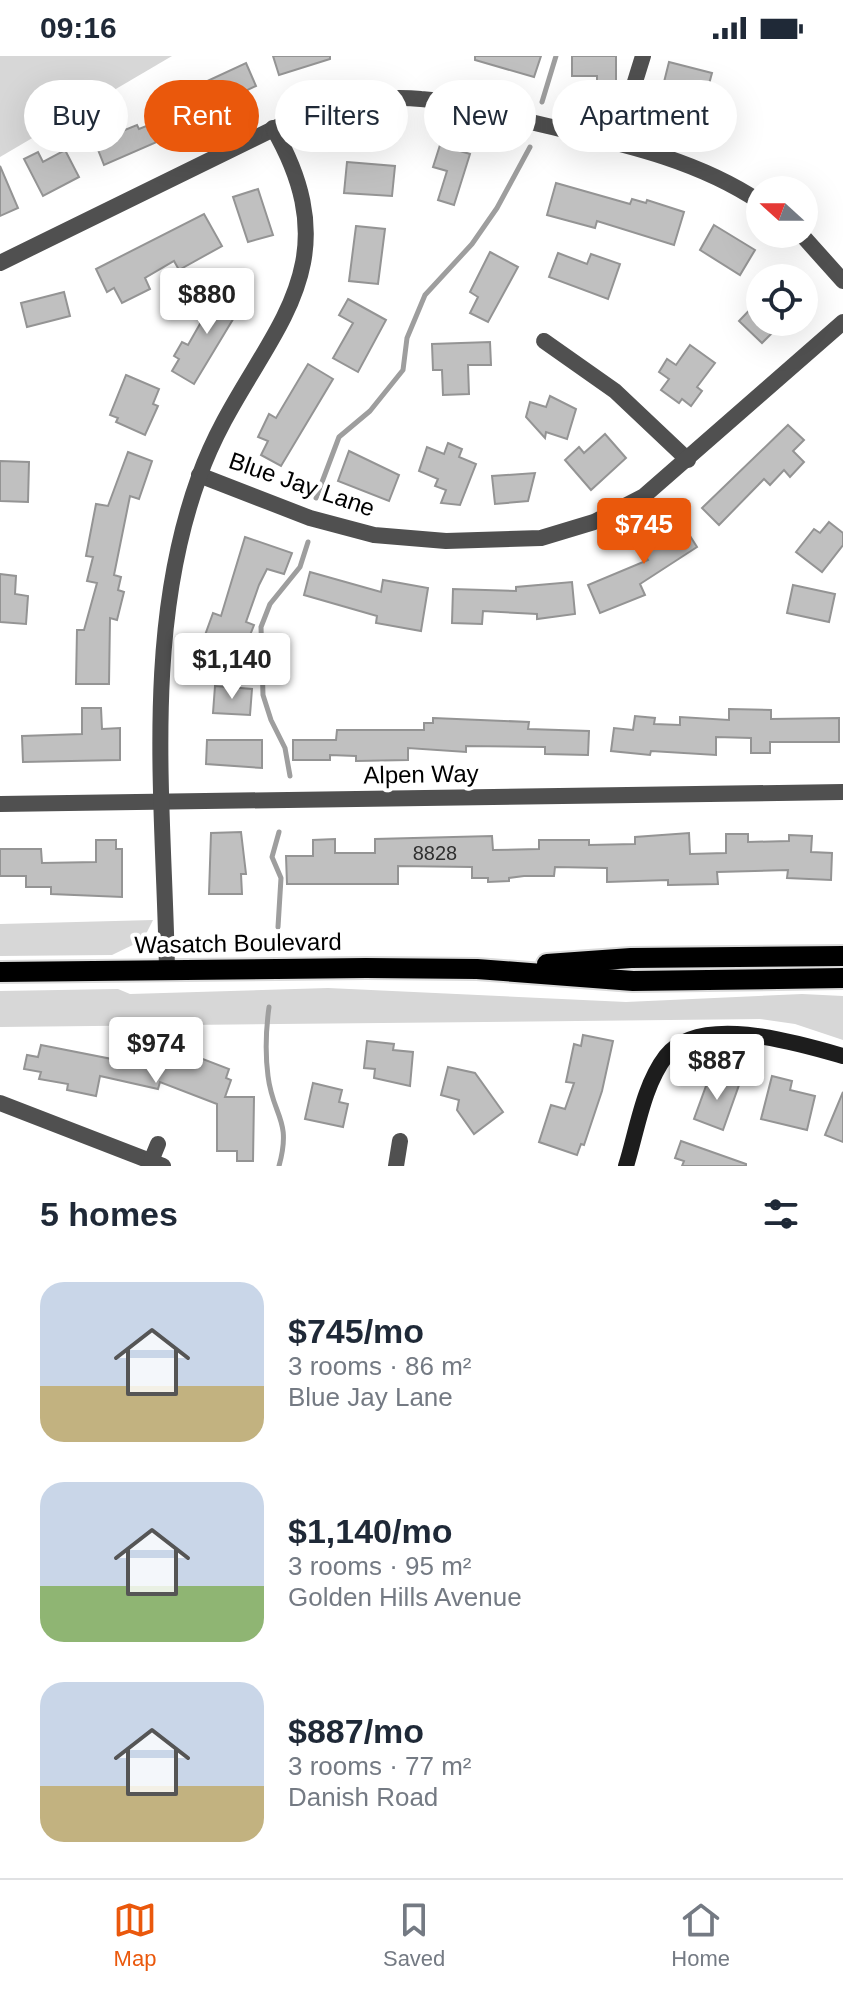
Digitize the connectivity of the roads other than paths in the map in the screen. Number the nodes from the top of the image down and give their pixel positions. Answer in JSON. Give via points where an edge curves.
{"nodes":[{"id":1,"x":643,"y":56,"type":"edge"},
{"id":2,"x":636,"y":80,"type":"edge"},
{"id":3,"x":273,"y":128,"type":"junction"},
{"id":4,"x":552,"y":129,"type":"edge"},
{"id":5,"x":644,"y":152,"type":"edge"},
{"id":6,"x":746,"y":194,"type":"edge"},
{"id":7,"x":814,"y":248,"type":"edge"},
{"id":8,"x":0,"y":263,"type":"edge"},
{"id":9,"x":843,"y":281,"type":"edge"},
{"id":10,"x":843,"y":322,"type":"edge"},
{"id":11,"x":544,"y":341,"type":"dead end"},
{"id":12,"x":688,"y":460,"type":"junction"},
{"id":13,"x":199,"y":475,"type":"junction"},
{"id":14,"x":843,"y":792,"type":"edge"},
{"id":15,"x":164,"y":802,"type":"junction"},
{"id":16,"x":0,"y":804,"type":"edge"},
{"id":17,"x":843,"y":956,"type":"edge"},
{"id":18,"x":477,"y":969,"type":"junction"},
{"id":19,"x":167,"y":970,"type":"junction"},
{"id":20,"x":0,"y":972,"type":"edge"},
{"id":21,"x":843,"y":978,"type":"edge"},
{"id":22,"x":843,"y":1056,"type":"edge"},
{"id":23,"x":0,"y":1103,"type":"edge"},
{"id":24,"x":400,"y":1141,"type":"dead end"},
{"id":25,"x":158,"y":1144,"type":"dead end"},
{"id":26,"x":157,"y":1164,"type":"edge"},
{"id":27,"x":396,"y":1166,"type":"edge"},
{"id":28,"x":626,"y":1166,"type":"edge"}],
"edges":[{"from":1,"to":2,"type":"street"},
{"from":3,"to":4,"type":"street","via":[[343,102],[421,99]]},
{"from":3,"to":8,"type":"street"},
{"from":3,"to":13,"type":"street","via":[[300,186],[308,221],[306,256],[286,314],[231,406]]},
{"from":5,"to":6,"type":"street","via":[[714,175]]},
{"from":7,"to":9,"type":"street"},
{"from":10,"to":12,"type":"street","name":"Blue Jay Lane"},
{"from":11,"to":12,"type":"street","via":[[615,391]]},
{"from":12,"to":13,"type":"street","name":"Blue Jay Lane","via":[[644,496],[594,522],[541,538],[490,542],[408,539],[341,528]]},
{"from":13,"to":15,"type":"street","via":[[180,537],[164,627]]},
{"from":14,"to":15,"type":"street","name":"Alpen Way"},
{"from":15,"to":16,"type":"street","name":"Alpen Way"},
{"from":15,"to":19,"type":"street"},
{"from":17,"to":18,"type":"main road","name":"Wasatch Boulevard","via":[[631,958]]},
{"from":18,"to":19,"type":"main road","name":"Wasatch Boulevard"},
{"from":18,"to":21,"type":"main road","name":"Wasatch Boulevard","via":[[633,981]]},
{"from":19,"to":20,"type":"main road","name":"Wasatch Boulevard"},
{"from":22,"to":28,"type":"street","via":[[730,1034],[687,1040],[672,1049],[656,1074]]},
{"from":23,"to":26,"type":"street"},
{"from":24,"to":27,"type":"street"},
{"from":25,"to":26,"type":"street"}]}
